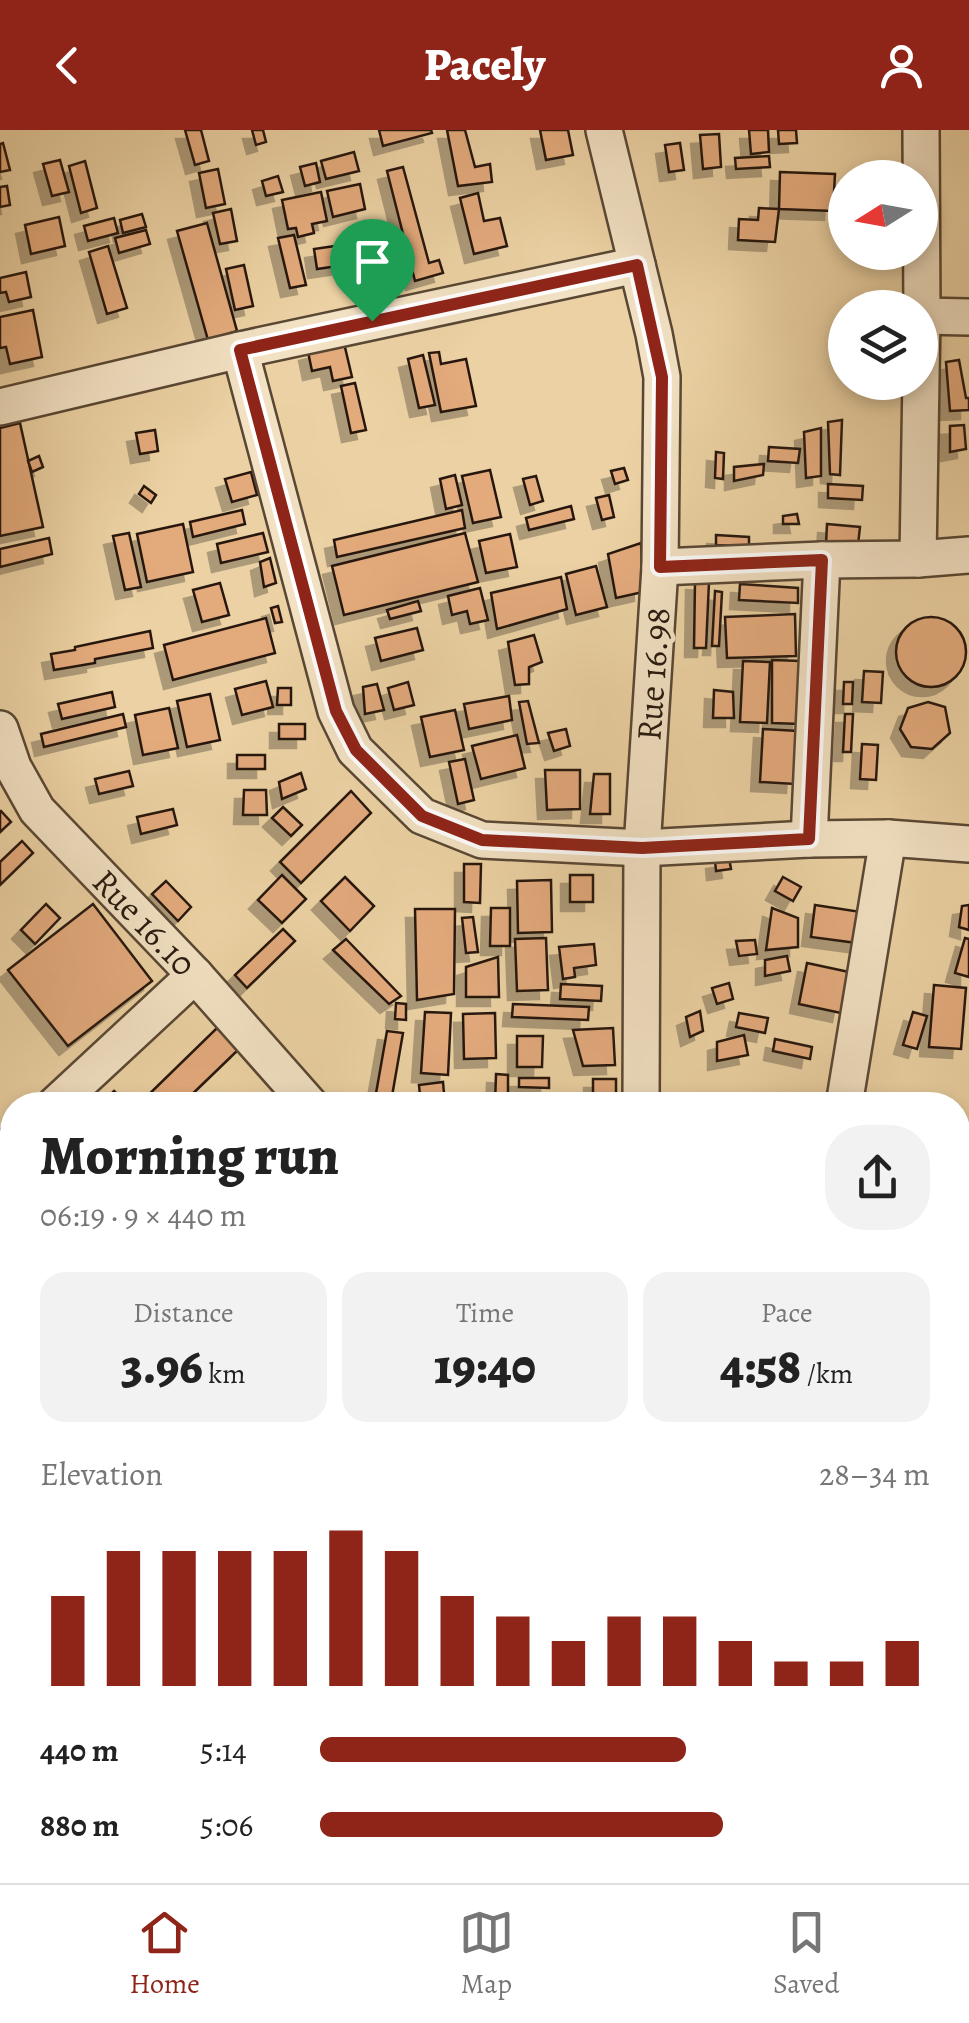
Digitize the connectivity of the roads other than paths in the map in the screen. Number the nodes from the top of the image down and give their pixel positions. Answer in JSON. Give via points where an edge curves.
{"nodes":[{"id":1,"x":604,"y":130,"type":"edge"},
{"id":2,"x":921,"y":130,"type":"edge"},
{"id":3,"x":637,"y":265,"type":"junction"},
{"id":4,"x":922,"y":290,"type":"edge"},
{"id":5,"x":938,"y":316,"type":"edge"},
{"id":6,"x":969,"y":316,"type":"edge"},
{"id":7,"x":240,"y":350,"type":"junction"},
{"id":8,"x":921,"y":400,"type":"edge"},
{"id":9,"x":0,"y":406,"type":"edge"},
{"id":10,"x":969,"y":555,"type":"edge"},
{"id":11,"x":918,"y":559,"type":"junction"},
{"id":12,"x":822,"y":560,"type":"junction"},
{"id":13,"x":660,"y":567,"type":"junction"},
{"id":14,"x":0,"y":729,"type":"edge"},
{"id":15,"x":888,"y":838,"type":"junction"},
{"id":16,"x":809,"y":839,"type":"junction"},
{"id":17,"x":969,"y":844,"type":"edge"},
{"id":18,"x":642,"y":848,"type":"junction"},
{"id":19,"x":196,"y":975,"type":"junction"},
{"id":20,"x":69,"y":1092,"type":"edge"},
{"id":21,"x":299,"y":1092,"type":"edge"},
{"id":22,"x":641,"y":1092,"type":"edge"},
{"id":23,"x":846,"y":1092,"type":"edge"}],
"edges":[{"from":1,"to":3,"type":"street","name":"Rue 16.98"},
{"from":2,"to":4,"type":"street"},
{"from":3,"to":7,"type":"street"},
{"from":3,"to":13,"type":"street","name":"Rue 16.98","via":[[662,377]]},
{"from":5,"to":6,"type":"street"},
{"from":7,"to":9,"type":"street"},
{"from":7,"to":18,"type":"street","via":[[336,711],[356,750],[422,816],[482,840]]},
{"from":8,"to":11,"type":"street"},
{"from":10,"to":11,"type":"street"},
{"from":11,"to":12,"type":"street"},
{"from":12,"to":13,"type":"street"},
{"from":12,"to":16,"type":"street"},
{"from":13,"to":18,"type":"street","name":"Rue 16.98"},
{"from":14,"to":19,"type":"street","name":"Rue 16.10","via":[[37,810]]},
{"from":15,"to":16,"type":"street"},
{"from":15,"to":17,"type":"street"},
{"from":15,"to":23,"type":"street"},
{"from":16,"to":18,"type":"street"},
{"from":18,"to":22,"type":"street","name":"Rue 16.98"},
{"from":19,"to":20,"type":"street"},
{"from":19,"to":21,"type":"street","name":"Rue 16.10"}]}
